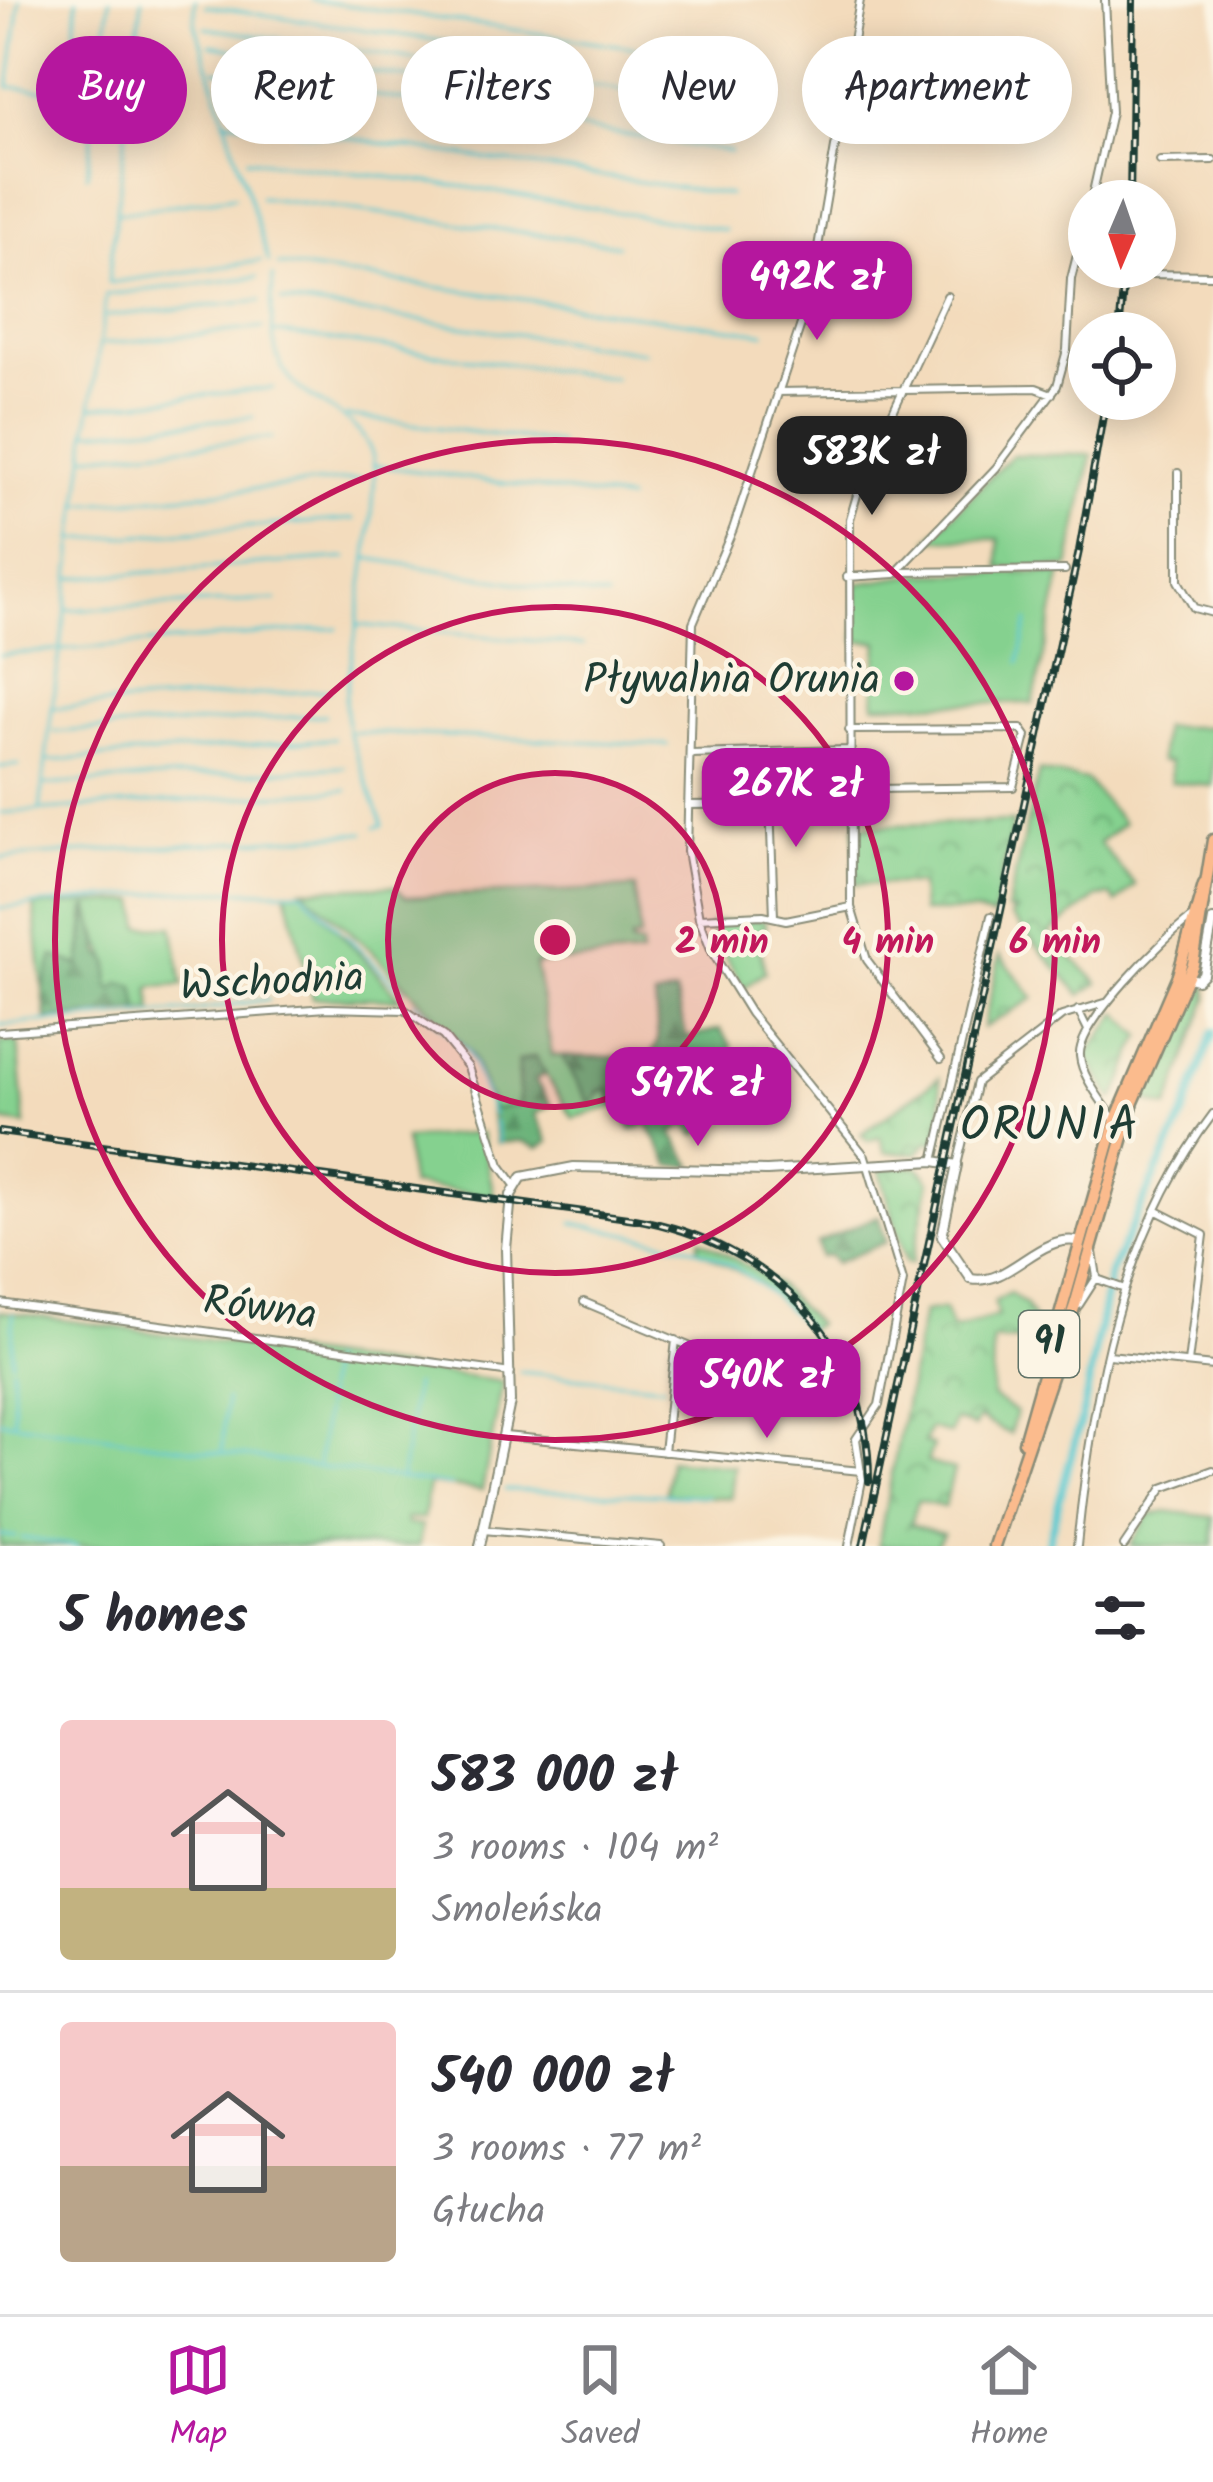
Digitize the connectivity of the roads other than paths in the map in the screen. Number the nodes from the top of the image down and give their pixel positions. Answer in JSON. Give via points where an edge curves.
{"nodes":[{"id":1,"x":860,"y":0,"type":"edge"},
{"id":2,"x":1105,"y":0,"type":"edge"},
{"id":3,"x":1160,"y":160,"type":"dead end"},
{"id":4,"x":1213,"y":160,"type":"edge"},
{"id":5,"x":1095,"y":180,"type":"edge"},
{"id":6,"x":1176,"y":274,"type":"edge"},
{"id":7,"x":1213,"y":275,"type":"edge"},
{"id":8,"x":1070,"y":288,"type":"edge"},
{"id":9,"x":947,"y":296,"type":"dead end"},
{"id":10,"x":903,"y":391,"type":"junction"},
{"id":11,"x":777,"y":392,"type":"junction"},
{"id":12,"x":1052,"y":394,"type":"junction"},
{"id":13,"x":1178,"y":473,"type":"dead end"},
{"id":14,"x":1065,"y":570,"type":"dead end"},
{"id":15,"x":897,"y":572,"type":"junction"},
{"id":16,"x":847,"y":577,"type":"junction"},
{"id":17,"x":1213,"y":613,"type":"edge"},
{"id":18,"x":849,"y":730,"type":"junction"},
{"id":19,"x":849,"y":750,"type":"junction"},
{"id":20,"x":688,"y":754,"type":"junction"},
{"id":21,"x":848,"y":790,"type":"junction"},
{"id":22,"x":770,"y":802,"type":"junction"},
{"id":23,"x":688,"y":805,"type":"junction"},
{"id":24,"x":1213,"y":840,"type":"edge"},
{"id":25,"x":851,"y":907,"type":"junction"},
{"id":26,"x":991,"y":916,"type":"dead end"},
{"id":27,"x":699,"y":918,"type":"junction"},
{"id":28,"x":774,"y":918,"type":"junction"},
{"id":29,"x":1200,"y":922,"type":"edge"},
{"id":30,"x":1165,"y":944,"type":"junction"},
{"id":31,"x":1186,"y":952,"type":"junction"},
{"id":32,"x":1183,"y":977,"type":"junction"},
{"id":33,"x":1108,"y":1002,"type":"junction"},
{"id":34,"x":1078,"y":1010,"type":"junction"},
{"id":35,"x":1088,"y":1030,"type":"junction"},
{"id":36,"x":0,"y":1032,"type":"edge"},
{"id":37,"x":941,"y":1059,"type":"dead end"},
{"id":38,"x":1121,"y":1103,"type":"junction"},
{"id":39,"x":1107,"y":1108,"type":"junction"},
{"id":40,"x":1213,"y":1114,"type":"edge"},
{"id":41,"x":1115,"y":1122,"type":"junction"},
{"id":42,"x":1123,"y":1136,"type":"junction"},
{"id":43,"x":934,"y":1160,"type":"junction"},
{"id":44,"x":868,"y":1161,"type":"junction"},
{"id":45,"x":957,"y":1166,"type":"junction"},
{"id":46,"x":514,"y":1184,"type":"junction"},
{"id":47,"x":1157,"y":1211,"type":"junction"},
{"id":48,"x":1096,"y":1232,"type":"junction"},
{"id":49,"x":1079,"y":1241,"type":"junction"},
{"id":50,"x":1091,"y":1250,"type":"junction"},
{"id":51,"x":1099,"y":1279,"type":"junction"},
{"id":52,"x":1118,"y":1286,"type":"junction"},
{"id":53,"x":584,"y":1302,"type":"dead end"},
{"id":54,"x":0,"y":1303,"type":"edge"},
{"id":55,"x":1076,"y":1306,"type":"junction"},
{"id":56,"x":676,"y":1340,"type":"junction"},
{"id":57,"x":1109,"y":1355,"type":"junction"},
{"id":58,"x":1188,"y":1364,"type":"junction"},
{"id":59,"x":1213,"y":1366,"type":"edge"},
{"id":60,"x":741,"y":1368,"type":"dead end"},
{"id":61,"x":511,"y":1373,"type":"junction"},
{"id":62,"x":505,"y":1436,"type":"junction"},
{"id":63,"x":1023,"y":1448,"type":"junction"},
{"id":64,"x":664,"y":1452,"type":"junction"},
{"id":65,"x":1213,"y":1470,"type":"edge"},
{"id":66,"x":861,"y":1472,"type":"junction"},
{"id":67,"x":483,"y":1530,"type":"junction"},
{"id":68,"x":480,"y":1546,"type":"edge"},
{"id":69,"x":661,"y":1546,"type":"edge"},
{"id":70,"x":849,"y":1546,"type":"edge"},
{"id":71,"x":994,"y":1546,"type":"edge"},
{"id":72,"x":1077,"y":1546,"type":"edge"},
{"id":73,"x":1124,"y":1546,"type":"edge"}],
"edges":[{"from":1,"to":11,"type":"street","via":[[816,269]]},
{"from":2,"to":5,"type":"street","via":[[1111,112]]},
{"from":3,"to":4,"type":"street"},
{"from":6,"to":7,"type":"street"},
{"from":8,"to":12,"type":"street","via":[[1065,360]]},
{"from":9,"to":10,"type":"street"},
{"from":10,"to":11,"type":"street"},
{"from":10,"to":12,"type":"street"},
{"from":10,"to":16,"type":"street","via":[[856,491]]},
{"from":11,"to":20,"type":"street","via":[[693,623]]},
{"from":12,"to":15,"type":"street","via":[[996,468]]},
{"from":13,"to":17,"type":"street","via":[[1178,581],[1194,608]]},
{"from":14,"to":15,"type":"street"},
{"from":15,"to":16,"type":"street"},
{"from":16,"to":18,"type":"street"},
{"from":18,"to":19,"type":"street"},
{"from":18,"to":21,"type":"street","via":[[1025,730],[1016,786]]},
{"from":19,"to":20,"type":"street"},
{"from":19,"to":21,"type":"street"},
{"from":20,"to":23,"type":"street"},
{"from":21,"to":22,"type":"street","via":[[799,790]]},
{"from":21,"to":25,"type":"street"},
{"from":22,"to":23,"type":"street"},
{"from":22,"to":28,"type":"street"},
{"from":23,"to":27,"type":"street","via":[[688,869]]},
{"from":24,"to":29,"type":"main road","number":"91"},
{"from":25,"to":28,"type":"street"},
{"from":25,"to":37,"type":"street","via":[[867,960]]},
{"from":26,"to":43,"type":"street"},
{"from":27,"to":28,"type":"street"},
{"from":27,"to":44,"type":"street","via":[[750,1013]]},
{"from":29,"to":30,"type":"street"},
{"from":29,"to":30,"type":"street"},
{"from":29,"to":31,"type":"main road","number":"91"},
{"from":29,"to":32,"type":"main road","number":"91"},
{"from":30,"to":31,"type":"street"},
{"from":30,"to":33,"type":"street"},
{"from":31,"to":32,"type":"main road","number":"91"},
{"from":32,"to":38,"type":"main road","number":"91"},
{"from":32,"to":42,"type":"main road","number":"91"},
{"from":33,"to":34,"type":"street"},
{"from":33,"to":35,"type":"street"},
{"from":34,"to":35,"type":"street"},
{"from":34,"to":45,"type":"street","via":[[977,1082]]},
{"from":35,"to":39,"type":"street","via":[[1080,1058]]},
{"from":36,"to":46,"type":"street","name":"Wschodnia","via":[[303,1009],[405,1010],[443,1036],[468,1067],[500,1165]]},
{"from":38,"to":39,"type":"street"},
{"from":38,"to":41,"type":"main road","number":"91"},
{"from":39,"to":41,"type":"street"},
{"from":40,"to":47,"type":"street"},
{"from":41,"to":42,"type":"street"},
{"from":41,"to":49,"type":"main road","number":"91"},
{"from":42,"to":48,"type":"main road","number":"91"},
{"from":43,"to":44,"type":"street"},
{"from":43,"to":45,"type":"street"},
{"from":44,"to":46,"type":"street","via":[[790,1171],[560,1168]]},
{"from":44,"to":66,"type":"street","via":[[904,1282],[873,1420],[856,1439]]},
{"from":45,"to":49,"type":"street","via":[[943,1236],[968,1277],[987,1280],[1058,1240]]},
{"from":46,"to":61,"type":"street","via":[[504,1302]]},
{"from":47,"to":52,"type":"street"},
{"from":47,"to":58,"type":"street","via":[[1204,1235]]},
{"from":48,"to":49,"type":"street"},
{"from":48,"to":50,"type":"main road","number":"91"},
{"from":49,"to":50,"type":"street"},
{"from":49,"to":63,"type":"main road","number":"91"},
{"from":50,"to":51,"type":"street"},
{"from":50,"to":55,"type":"main road","number":"91"},
{"from":51,"to":52,"type":"street"},
{"from":51,"to":55,"type":"street"},
{"from":52,"to":57,"type":"street"},
{"from":53,"to":56,"type":"street"},
{"from":54,"to":61,"type":"street","name":"Równa"},
{"from":55,"to":63,"type":"main road","number":"91"},
{"from":56,"to":60,"type":"street"},
{"from":56,"to":64,"type":"street"},
{"from":57,"to":58,"type":"street"},
{"from":57,"to":72,"type":"street"},
{"from":58,"to":59,"type":"street"},
{"from":61,"to":62,"type":"street"},
{"from":62,"to":64,"type":"street"},
{"from":62,"to":67,"type":"street"},
{"from":63,"to":71,"type":"main road","number":"91"},
{"from":64,"to":66,"type":"street"},
{"from":65,"to":73,"type":"street","via":[[1163,1488]]},
{"from":66,"to":70,"type":"street"},
{"from":67,"to":68,"type":"street"},
{"from":67,"to":69,"type":"street"}]}
